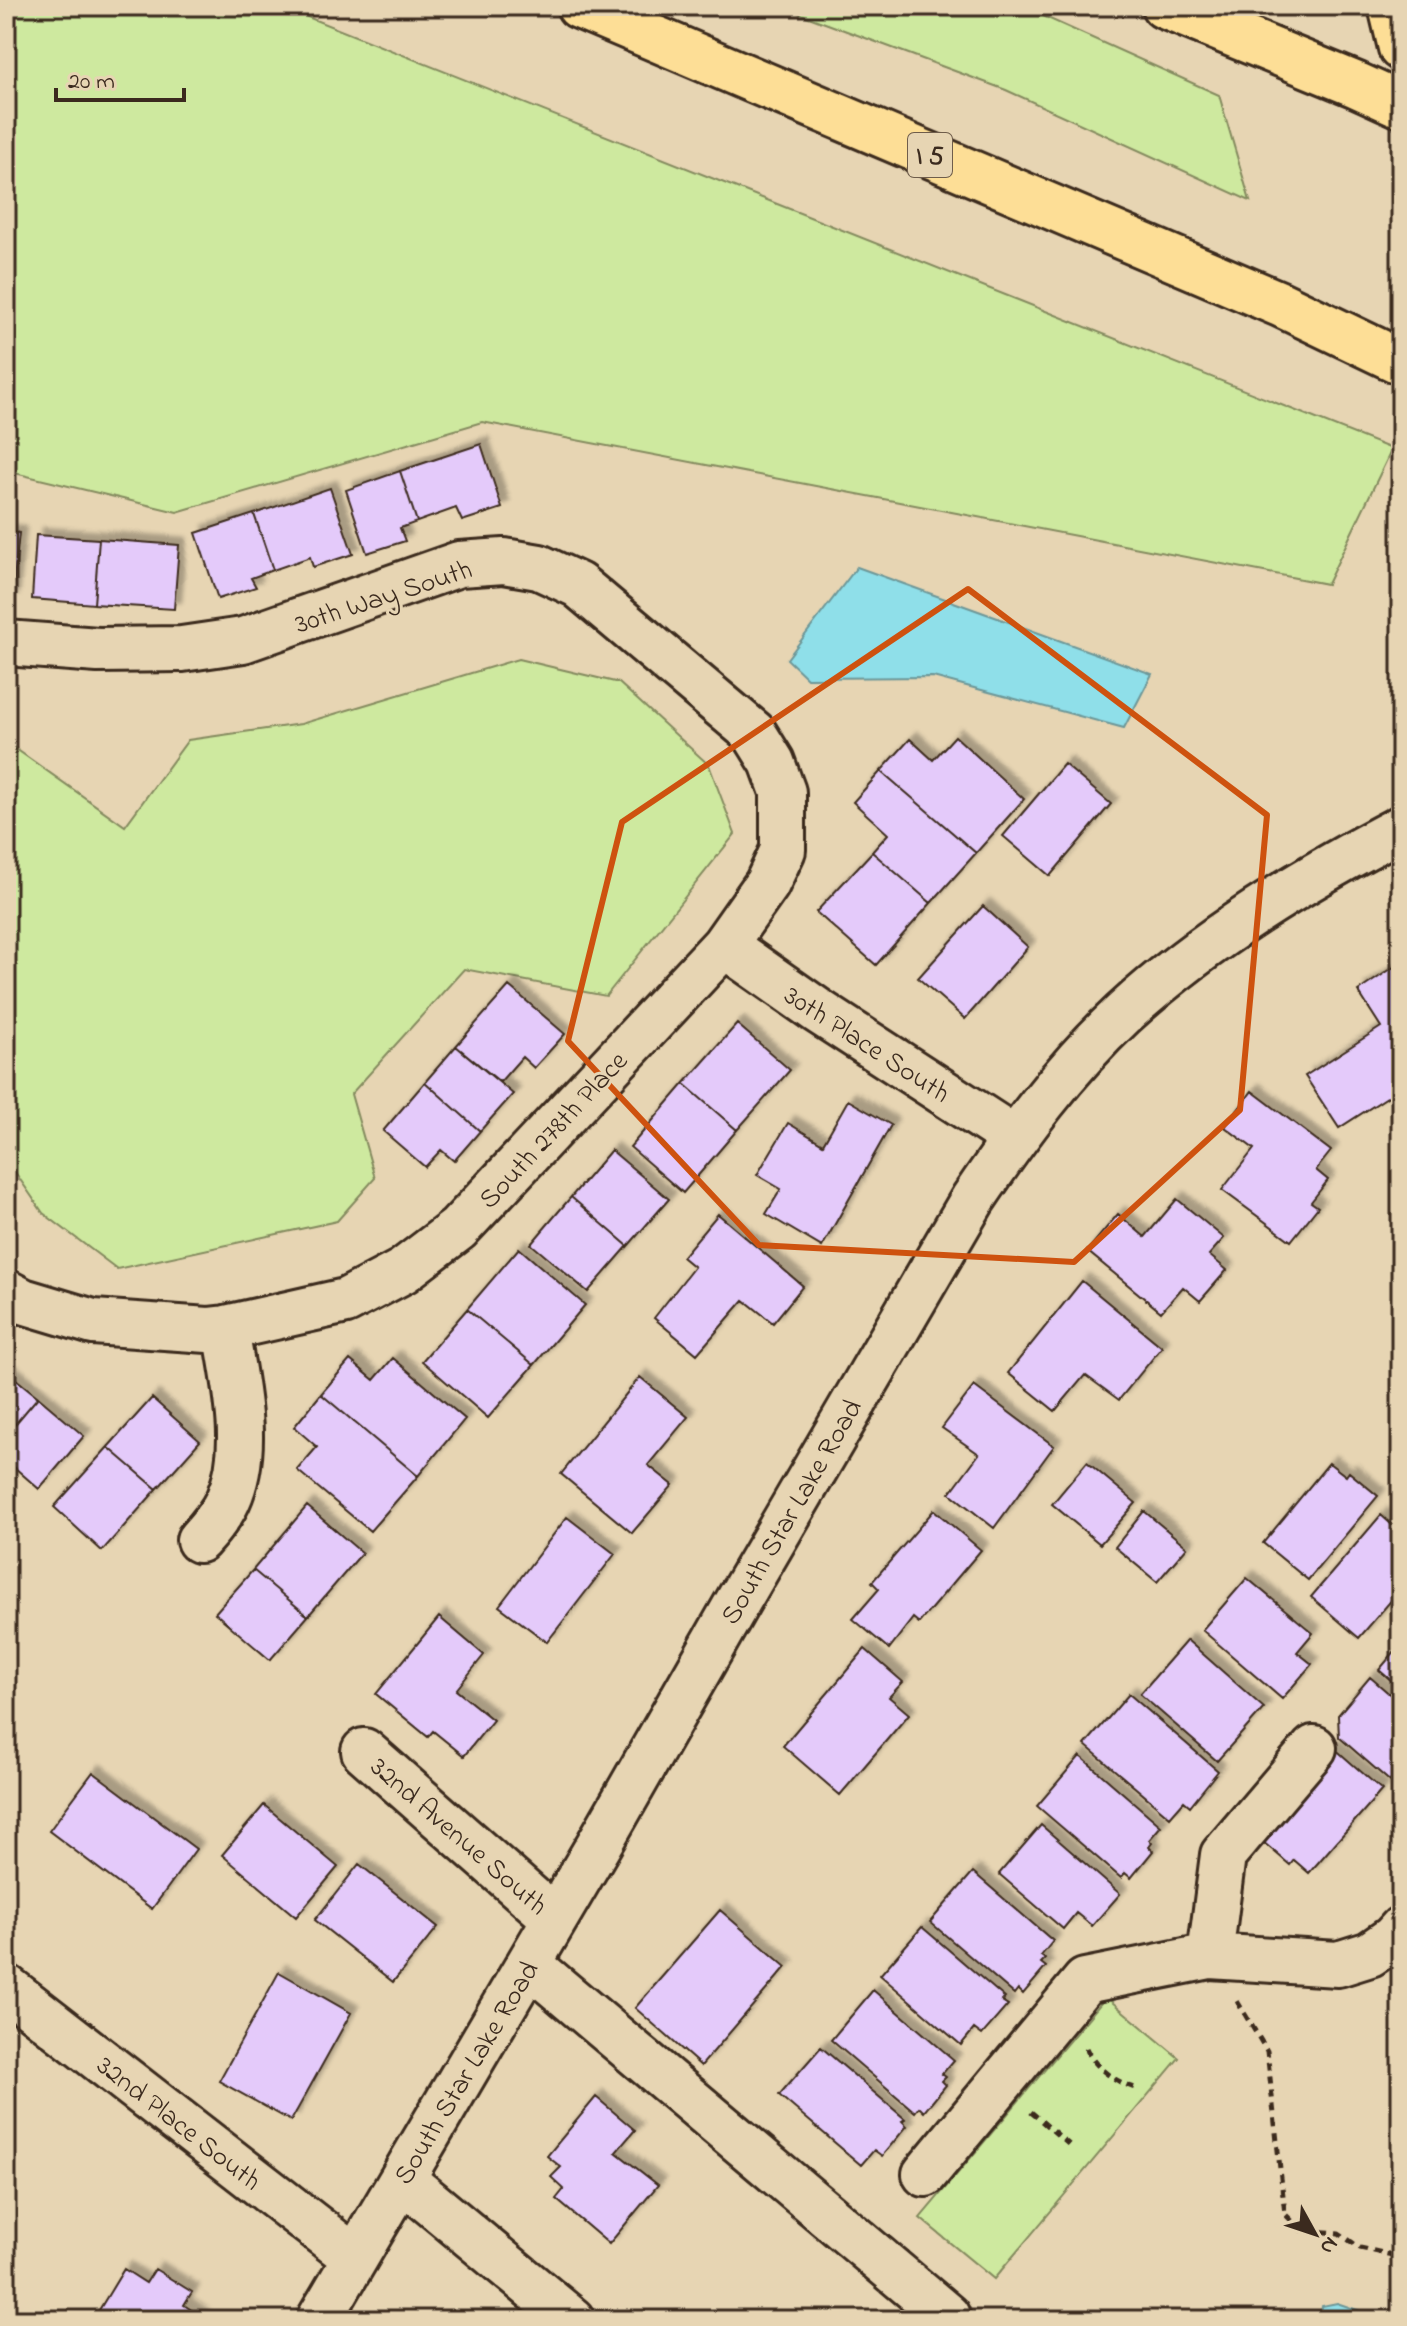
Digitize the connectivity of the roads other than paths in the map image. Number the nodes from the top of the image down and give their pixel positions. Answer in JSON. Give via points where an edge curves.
{"nodes":[{"id":1,"x":579,"y":6,"type":"edge"},
{"id":2,"x":1391,"y":6,"type":"edge"},
{"id":3,"x":1180,"y":12,"type":"edge"},
{"id":4,"x":1401,"y":48,"type":"edge"},
{"id":5,"x":1401,"y":105,"type":"edge"},
{"id":6,"x":1401,"y":362,"type":"edge"},
{"id":7,"x":6,"y":643,"type":"edge"},
{"id":8,"x":784,"y":820,"type":"joint"},
{"id":9,"x":1401,"y":828,"type":"edge"},
{"id":10,"x":724,"y":945,"type":"junction"},
{"id":11,"x":1014,"y":1138,"type":"junction"},
{"id":12,"x":6,"y":1292,"type":"edge"},
{"id":13,"x":226,"y":1328,"type":"junction"},
{"id":14,"x":199,"y":1540,"type":"dead end"},
{"id":15,"x":1314,"y":1748,"type":"dead end"},
{"id":16,"x":364,"y":1751,"type":"dead end"},
{"id":17,"x":555,"y":1919,"type":"junction"},
{"id":18,"x":1401,"y":1929,"type":"edge"},
{"id":19,"x":1210,"y":1956,"type":"junction"},
{"id":20,"x":529,"y":1964,"type":"junction"},
{"id":21,"x":6,"y":1987,"type":"edge"},
{"id":22,"x":925,"y":2174,"type":"dead end"},
{"id":23,"x":402,"y":2179,"type":"junction"},
{"id":24,"x":355,"y":2258,"type":"junction"},
{"id":25,"x":319,"y":2320,"type":"edge"},
{"id":26,"x":572,"y":2320,"type":"edge"},
{"id":27,"x":948,"y":2320,"type":"edge"}],
"edges":[{"from":1,"to":6,"type":"main road","number":"I 5","via":[[1280,304]]},
{"from":2,"to":4,"type":"main road"},
{"from":3,"to":5,"type":"main road"},
{"from":7,"to":8,"type":"street","name":"30th Way South","via":[[182,649],[243,640],[459,564],[504,561],[539,567],[578,585],[754,733],[783,792]]},
{"from":8,"to":10,"type":"street","name":"South 278th Place","via":[[783,850],[767,884]]},
{"from":9,"to":11,"type":"street","name":"South Star Lake Road","via":[[1273,900],[1183,962],[1122,1016]]},
{"from":10,"to":11,"type":"street","name":"30th Place South"},
{"from":10,"to":13,"type":"street","name":"South 278th Place","via":[[447,1238],[403,1271],[346,1301]]},
{"from":11,"to":17,"type":"street","name":"South Star Lake Road","via":[[965,1212]]},
{"from":12,"to":13,"type":"street","name":"South 278th Place","via":[[93,1322]]},
{"from":13,"to":14,"type":"street","via":[[240,1452],[228,1501]]},
{"from":15,"to":19,"type":"street","via":[[1223,1855]]},
{"from":16,"to":17,"type":"street","name":"32nd Avenue South"},
{"from":17,"to":20,"type":"street","name":"South Star Lake Road"},
{"from":18,"to":19,"type":"street","via":[[1370,1954],[1338,1964]]},
{"from":19,"to":22,"type":"street","via":[[1085,1981]]},
{"from":20,"to":23,"type":"street","name":"South Star Lake Road"},
{"from":20,"to":27,"type":"street"},
{"from":21,"to":24,"type":"street","name":"32nd Place South"},
{"from":23,"to":24,"type":"street","name":"South Star Lake Road"},
{"from":23,"to":26,"type":"street"},
{"from":24,"to":25,"type":"street","name":"South Star Lake Road"}]}
